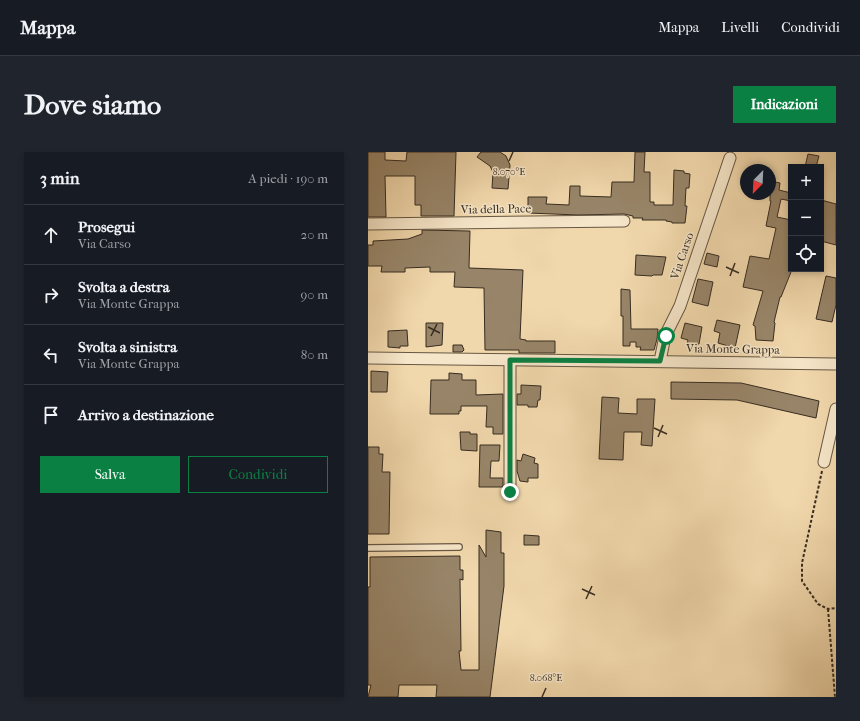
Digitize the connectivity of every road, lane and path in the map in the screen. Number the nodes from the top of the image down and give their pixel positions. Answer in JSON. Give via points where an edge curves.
{"nodes":[{"id":1,"x":730,"y":158,"type":"dead end"},
{"id":2,"x":624,"y":221,"type":"dead end"},
{"id":3,"x":368,"y":224,"type":"edge"},
{"id":4,"x":368,"y":358,"type":"edge"},
{"id":5,"x":510,"y":360,"type":"junction"},
{"id":6,"x":660,"y":361,"type":"junction"},
{"id":7,"x":836,"y":364,"type":"edge"},
{"id":8,"x":836,"y":409,"type":"edge"},
{"id":9,"x":824,"y":462,"type":"joint"},
{"id":10,"x":510,"y":492,"type":"dead end"},
{"id":11,"x":459,"y":546,"type":"dead end"},
{"id":12,"x":368,"y":548,"type":"edge"},
{"id":13,"x":836,"y":608,"type":"edge"},
{"id":14,"x":828,"y":609,"type":"junction"},
{"id":15,"x":835,"y":697,"type":"edge"}],
"edges":[{"from":1,"to":6,"type":"street","name":"Via Carso","via":[[680,306],[666,336]]},
{"from":2,"to":3,"type":"street","name":"Via della Pace"},
{"from":4,"to":5,"type":"street","name":"Via Monte Grappa"},
{"from":5,"to":6,"type":"street","name":"Via Monte Grappa"},
{"from":5,"to":10,"type":"street"},
{"from":6,"to":7,"type":"street","name":"Via Monte Grappa"},
{"from":8,"to":9,"type":"street"},
{"from":9,"to":14,"type":"path","via":[[802,563],[802,581],[818,604]]},
{"from":11,"to":12,"type":"lane"},
{"from":13,"to":14,"type":"path"},
{"from":14,"to":15,"type":"path"}]}
